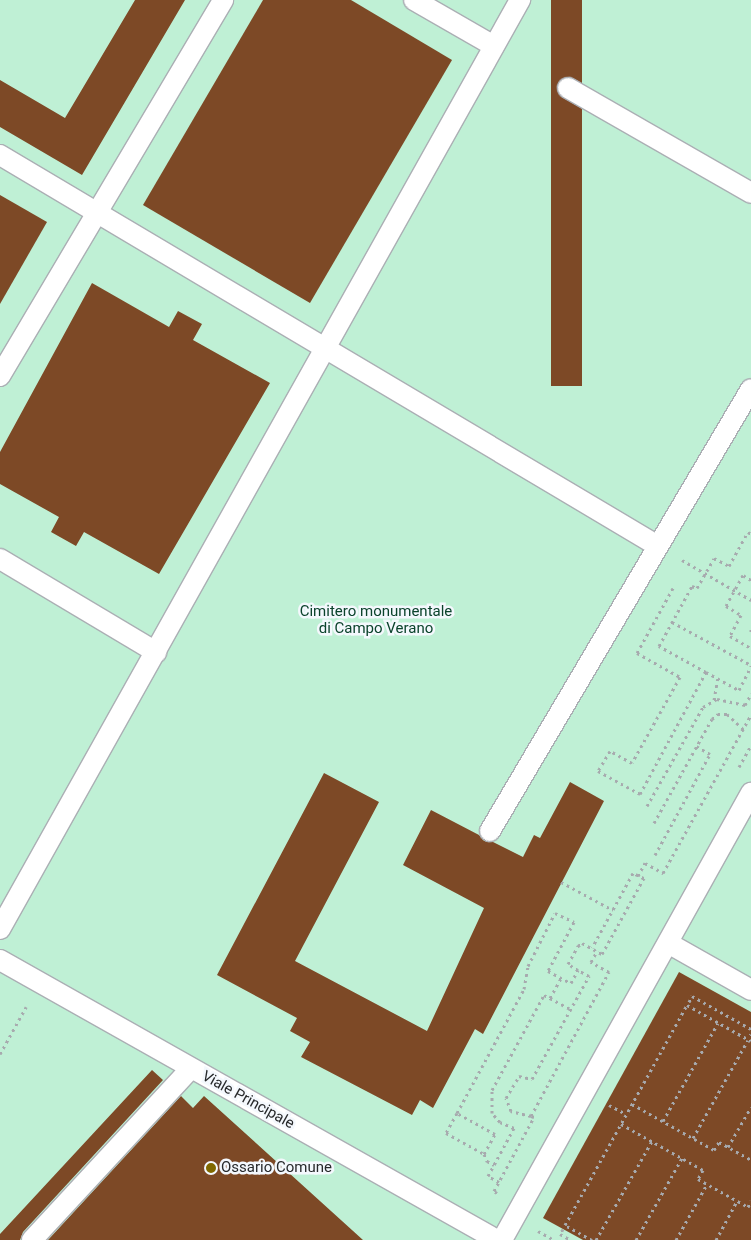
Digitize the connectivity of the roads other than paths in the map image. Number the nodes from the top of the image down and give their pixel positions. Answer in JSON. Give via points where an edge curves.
{"nodes":[{"id":1,"x":223,"y":0,"type":"edge"},
{"id":2,"x":414,"y":0,"type":"edge"},
{"id":3,"x":520,"y":0,"type":"edge"},
{"id":4,"x":494,"y":46,"type":"junction"},
{"id":5,"x":568,"y":88,"type":"dead end"},
{"id":6,"x":0,"y":155,"type":"edge"},
{"id":7,"x":751,"y":193,"type":"edge"},
{"id":8,"x":98,"y":212,"type":"junction"},
{"id":9,"x":325,"y":350,"type":"junction"},
{"id":10,"x":0,"y":376,"type":"edge"},
{"id":11,"x":751,"y":389,"type":"edge"},
{"id":12,"x":658,"y":546,"type":"junction"},
{"id":13,"x":0,"y":559,"type":"edge"},
{"id":14,"x":156,"y":652,"type":"junction"},
{"id":15,"x":751,"y":792,"type":"edge"},
{"id":16,"x":490,"y":831,"type":"dead end"},
{"id":17,"x":0,"y":929,"type":"edge"},
{"id":18,"x":668,"y":943,"type":"junction"},
{"id":19,"x":0,"y":960,"type":"edge"},
{"id":20,"x":751,"y":990,"type":"edge"},
{"id":21,"x":191,"y":1068,"type":"junction"},
{"id":22,"x":32,"y":1240,"type":"edge"},
{"id":23,"x":497,"y":1240,"type":"edge"},
{"id":24,"x":502,"y":1240,"type":"edge"}],
"edges":[{"from":1,"to":8,"type":"lane"},
{"from":2,"to":4,"type":"lane"},
{"from":3,"to":4,"type":"lane"},
{"from":4,"to":9,"type":"lane"},
{"from":5,"to":7,"type":"lane"},
{"from":6,"to":8,"type":"lane"},
{"from":8,"to":9,"type":"lane"},
{"from":8,"to":10,"type":"lane"},
{"from":9,"to":12,"type":"lane"},
{"from":9,"to":14,"type":"lane"},
{"from":11,"to":12,"type":"lane"},
{"from":12,"to":16,"type":"lane"},
{"from":13,"to":14,"type":"lane"},
{"from":14,"to":17,"type":"lane"},
{"from":15,"to":18,"type":"lane"},
{"from":18,"to":20,"type":"lane"},
{"from":18,"to":24,"type":"lane"},
{"from":19,"to":21,"type":"lane","name":"Viale Principale"},
{"from":21,"to":22,"type":"lane"},
{"from":21,"to":23,"type":"lane","name":"Viale Principale"}]}
